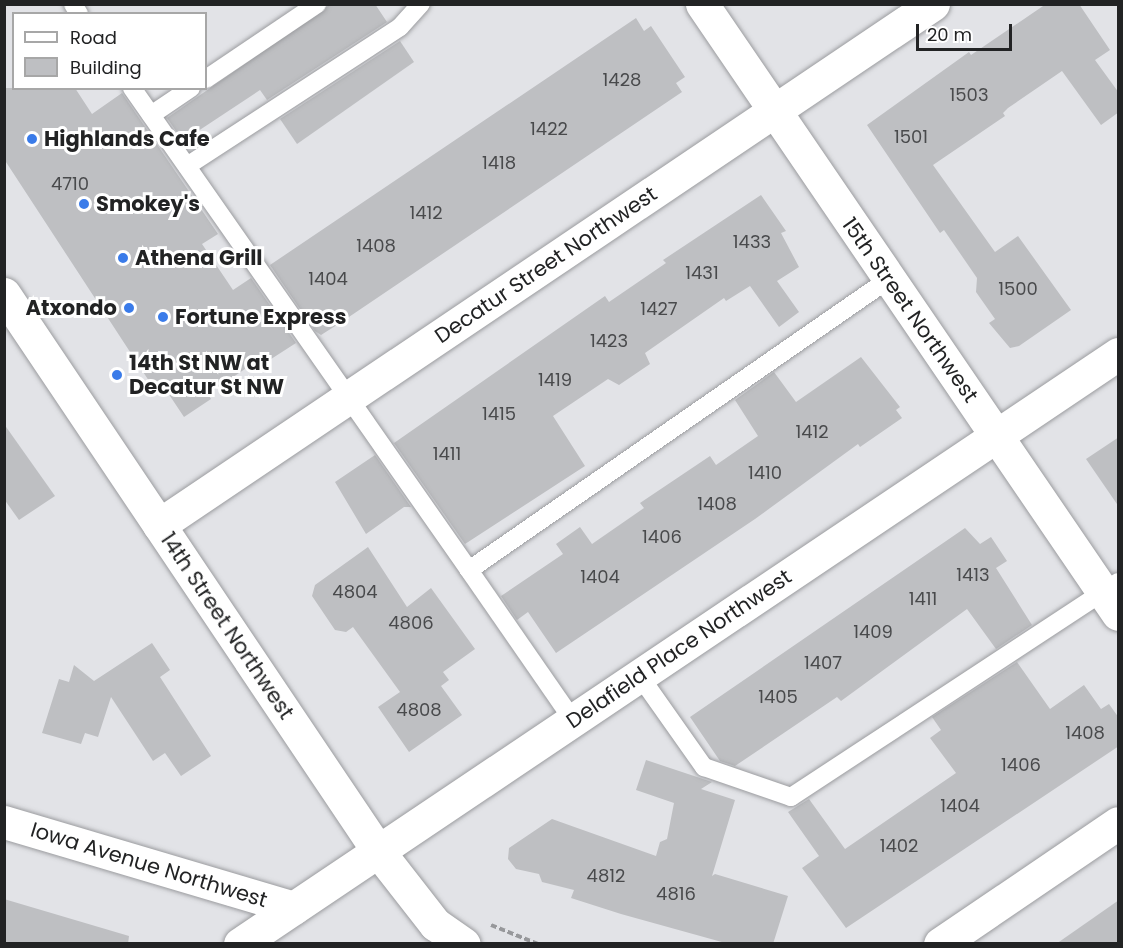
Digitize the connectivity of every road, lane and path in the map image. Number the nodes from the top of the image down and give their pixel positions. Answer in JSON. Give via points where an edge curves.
{"nodes":[{"id":1,"x":317,"y":4,"type":"edge"},
{"id":2,"x":421,"y":4,"type":"edge"},
{"id":3,"x":702,"y":4,"type":"edge"},
{"id":4,"x":933,"y":4,"type":"edge"},
{"id":5,"x":207,"y":78,"type":"edge"},
{"id":6,"x":133,"y":90,"type":"edge"},
{"id":7,"x":188,"y":90,"type":"edge"},
{"id":8,"x":773,"y":112,"type":"junction"},
{"id":9,"x":151,"y":115,"type":"junction"},
{"id":10,"x":187,"y":166,"type":"junction"},
{"id":11,"x":889,"y":279,"type":"junction"},
{"id":12,"x":4,"y":294,"type":"edge"},
{"id":13,"x":1119,"y":354,"type":"edge"},
{"id":14,"x":350,"y":398,"type":"junction"},
{"id":15,"x":997,"y":435,"type":"junction"},
{"id":16,"x":159,"y":525,"type":"junction"},
{"id":17,"x":469,"y":570,"type":"junction"},
{"id":18,"x":1113,"y":596,"type":"edge"},
{"id":19,"x":639,"y":675,"type":"junction"},
{"id":20,"x":573,"y":720,"type":"junction"},
{"id":21,"x":4,"y":822,"type":"edge"},
{"id":22,"x":1119,"y":823,"type":"edge"},
{"id":23,"x":378,"y":851,"type":"junction"},
{"id":24,"x":294,"y":908,"type":"junction"},
{"id":25,"x":240,"y":944,"type":"edge"},
{"id":26,"x":464,"y":944,"type":"edge"},
{"id":27,"x":940,"y":944,"type":"edge"}],
"edges":[{"from":1,"to":5,"type":"lane"},
{"from":2,"to":10,"type":"lane","via":[[400,27]]},
{"from":3,"to":8,"type":"street","name":"15th Street Northwest"},
{"from":4,"to":8,"type":"street","name":"Decatur Street Northwest"},
{"from":6,"to":9,"type":"lane"},
{"from":7,"to":9,"type":"lane"},
{"from":8,"to":11,"type":"street","name":"15th Street Northwest"},
{"from":8,"to":14,"type":"street","name":"Decatur Street Northwest"},
{"from":9,"to":10,"type":"lane"},
{"from":10,"to":14,"type":"lane"},
{"from":11,"to":15,"type":"street","name":"15th Street Northwest"},
{"from":11,"to":17,"type":"lane"},
{"from":12,"to":16,"type":"street","name":"14th Street Northwest"},
{"from":13,"to":15,"type":"street","name":"Delafield Place Northwest"},
{"from":14,"to":16,"type":"street","name":"Decatur Street Northwest"},
{"from":14,"to":17,"type":"lane"},
{"from":15,"to":18,"type":"street","name":"15th Street Northwest"},
{"from":15,"to":19,"type":"street","name":"Delafield Place Northwest"},
{"from":16,"to":23,"type":"street","name":"14th Street Northwest"},
{"from":17,"to":20,"type":"lane"},
{"from":18,"to":19,"type":"lane","via":[[791,797],[704,767]]},
{"from":19,"to":20,"type":"street","name":"Delafield Place Northwest"},
{"from":20,"to":23,"type":"street","name":"Delafield Place Northwest"},
{"from":21,"to":24,"type":"street","name":"Iowa Avenue Northwest"},
{"from":22,"to":27,"type":"street"},
{"from":23,"to":24,"type":"street","name":"Delafield Place Northwest"},
{"from":23,"to":26,"type":"street","name":"14th Street Northwest","via":[[435,924]]},
{"from":24,"to":25,"type":"street","name":"Delafield Place Northwest"}]}
